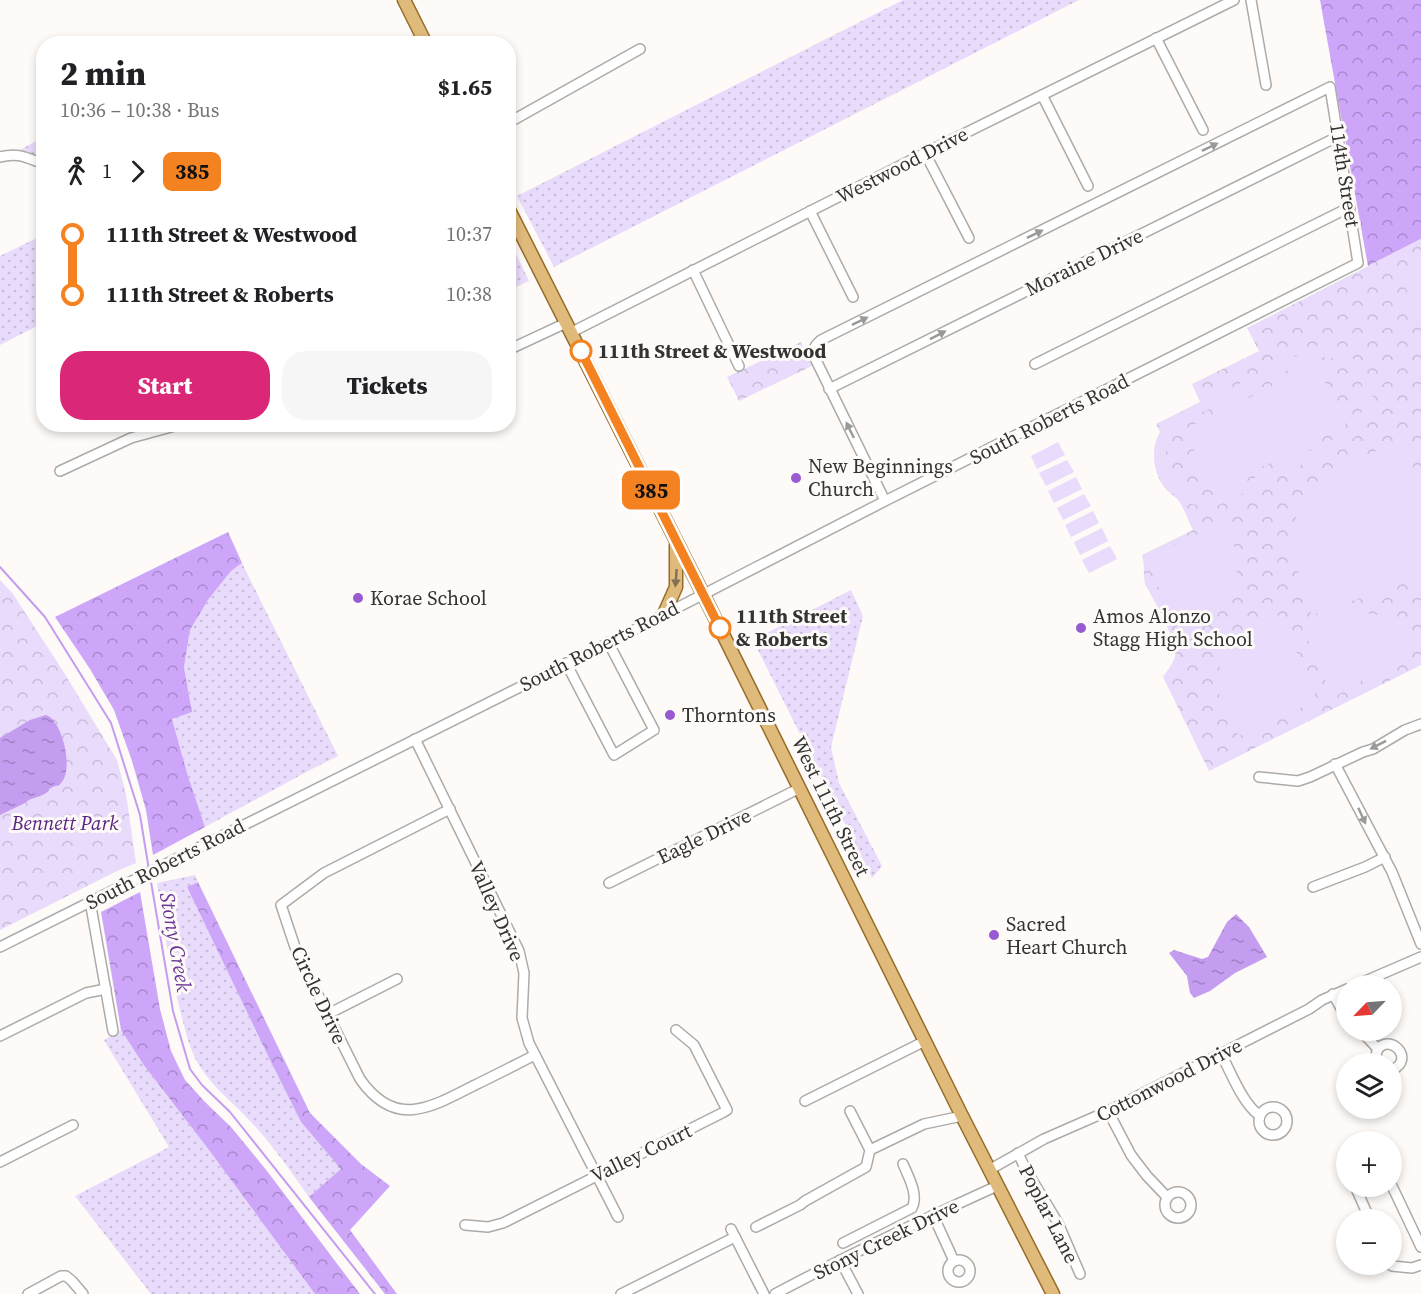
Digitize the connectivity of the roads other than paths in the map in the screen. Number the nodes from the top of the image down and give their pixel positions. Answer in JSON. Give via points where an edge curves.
{"nodes":[{"id":1,"x":404,"y":0,"type":"edge"},
{"id":2,"x":1234,"y":0,"type":"edge"},
{"id":3,"x":1251,"y":0,"type":"edge"},
{"id":4,"x":422,"y":36,"type":"edge"},
{"id":5,"x":1156,"y":38,"type":"junction"},
{"id":6,"x":640,"y":49,"type":"dead end"},
{"id":7,"x":1266,"y":85,"type":"dead end"},
{"id":8,"x":1042,"y":95,"type":"junction"},
{"id":9,"x":516,"y":119,"type":"edge"},
{"id":10,"x":1203,"y":129,"type":"dead end"},
{"id":11,"x":1339,"y":136,"type":"junction"},
{"id":12,"x":925,"y":153,"type":"junction"},
{"id":13,"x":0,"y":157,"type":"edge"},
{"id":14,"x":36,"y":161,"type":"edge"},
{"id":15,"x":1088,"y":186,"type":"dead end"},
{"id":16,"x":1350,"y":207,"type":"junction"},
{"id":17,"x":810,"y":212,"type":"junction"},
{"id":18,"x":516,"y":224,"type":"edge"},
{"id":19,"x":969,"y":238,"type":"dead end"},
{"id":20,"x":1358,"y":264,"type":"joint"},
{"id":21,"x":693,"y":270,"type":"junction"},
{"id":22,"x":853,"y":297,"type":"dead end"},
{"id":23,"x":569,"y":328,"type":"junction"},
{"id":24,"x":516,"y":347,"type":"edge"},
{"id":25,"x":1035,"y":364,"type":"dead end"},
{"id":26,"x":740,"y":366,"type":"dead end"},
{"id":27,"x":830,"y":389,"type":"junction"},
{"id":28,"x":153,"y":432,"type":"edge"},
{"id":29,"x":60,"y":471,"type":"dead end"},
{"id":30,"x":885,"y":501,"type":"junction"},
{"id":31,"x":676,"y":541,"type":"junction"},
{"id":32,"x":704,"y":594,"type":"junction"},
{"id":33,"x":664,"y":614,"type":"junction"},
{"id":34,"x":608,"y":642,"type":"junction"},
{"id":35,"x":566,"y":663,"type":"junction"},
{"id":36,"x":1421,"y":724,"type":"edge"},
{"id":37,"x":415,"y":739,"type":"junction"},
{"id":38,"x":1335,"y":764,"type":"junction"},
{"id":39,"x":1259,"y":777,"type":"dead end"},
{"id":40,"x":800,"y":789,"type":"junction"},
{"id":41,"x":450,"y":809,"type":"junction"},
{"id":42,"x":1385,"y":857,"type":"junction"},
{"id":43,"x":609,"y":883,"type":"dead end"},
{"id":44,"x":1313,"y":887,"type":"dead end"},
{"id":45,"x":90,"y":901,"type":"junction"},
{"id":46,"x":1421,"y":944,"type":"edge"},
{"id":47,"x":0,"y":947,"type":"edge"},
{"id":48,"x":1421,"y":957,"type":"edge"},
{"id":49,"x":1379,"y":975,"type":"edge"},
{"id":50,"x":397,"y":979,"type":"dead end"},
{"id":51,"x":106,"y":989,"type":"junction"},
{"id":52,"x":1336,"y":993,"type":"edge"},
{"id":53,"x":1333,"y":994,"type":"junction"},
{"id":54,"x":1336,"y":999,"type":"edge"},
{"id":55,"x":328,"y":1014,"type":"junction"},
{"id":56,"x":676,"y":1030,"type":"dead end"},
{"id":57,"x":113,"y":1031,"type":"dead end"},
{"id":58,"x":0,"y":1036,"type":"edge"},
{"id":59,"x":925,"y":1041,"type":"junction"},
{"id":60,"x":1370,"y":1041,"type":"edge"},
{"id":61,"x":1378,"y":1049,"type":"junction"},
{"id":62,"x":1377,"y":1053,"type":"edge"},
{"id":63,"x":1400,"y":1053,"type":"edge"},
{"id":64,"x":1221,"y":1054,"type":"junction"},
{"id":65,"x":535,"y":1055,"type":"junction"},
{"id":66,"x":806,"y":1101,"type":"dead end"},
{"id":67,"x":850,"y":1110,"type":"dead end"},
{"id":68,"x":1108,"y":1112,"type":"junction"},
{"id":69,"x":1259,"y":1115,"type":"dead end"},
{"id":70,"x":963,"y":1116,"type":"junction"},
{"id":71,"x":73,"y":1125,"type":"dead end"},
{"id":72,"x":870,"y":1150,"type":"junction"},
{"id":73,"x":1018,"y":1153,"type":"junction"},
{"id":74,"x":0,"y":1162,"type":"edge"},
{"id":75,"x":903,"y":1164,"type":"dead end"},
{"id":76,"x":989,"y":1170,"type":"junction"},
{"id":77,"x":596,"y":1176,"type":"junction"},
{"id":78,"x":997,"y":1186,"type":"junction"},
{"id":79,"x":1167,"y":1197,"type":"dead end"},
{"id":80,"x":1397,"y":1197,"type":"edge"},
{"id":81,"x":933,"y":1215,"type":"junction"},
{"id":82,"x":618,"y":1217,"type":"dead end"},
{"id":83,"x":465,"y":1225,"type":"dead end"},
{"id":84,"x":879,"y":1225,"type":"junction"},
{"id":85,"x":756,"y":1227,"type":"dead end"},
{"id":86,"x":885,"y":1238,"type":"junction"},
{"id":87,"x":843,"y":1243,"type":"dead end"},
{"id":88,"x":1421,"y":1247,"type":"edge"},
{"id":89,"x":840,"y":1260,"type":"junction"},
{"id":90,"x":954,"y":1261,"type":"dead end"},
{"id":91,"x":1421,"y":1265,"type":"edge"},
{"id":92,"x":1402,"y":1267,"type":"edge"},
{"id":93,"x":1080,"y":1274,"type":"dead end"},
{"id":94,"x":28,"y":1294,"type":"edge"},
{"id":95,"x":83,"y":1294,"type":"edge"},
{"id":96,"x":621,"y":1294,"type":"edge"},
{"id":97,"x":764,"y":1294,"type":"edge"},
{"id":98,"x":775,"y":1294,"type":"edge"},
{"id":99,"x":858,"y":1294,"type":"edge"},
{"id":100,"x":1053,"y":1294,"type":"edge"}],
"edges":[{"from":1,"to":4,"type":"main road"},
{"from":2,"to":5,"type":"street","name":"Westwood Drive"},
{"from":3,"to":7,"type":"street"},
{"from":5,"to":8,"type":"street","name":"Westwood Drive"},
{"from":5,"to":10,"type":"street"},
{"from":6,"to":9,"type":"street"},
{"from":8,"to":12,"type":"street","name":"Westwood Drive"},
{"from":8,"to":15,"type":"street"},
{"from":11,"to":16,"type":"street","name":"114th Street"},
{"from":27,"to":11,"type":"street","name":"Moraine Drive","one_way":true},
{"from":27,"to":11,"type":"street","name":"114th Street","one_way":true,"via":[[812,352],[821,340],[1330,87]]},
{"from":12,"to":17,"type":"street","name":"Westwood Drive"},
{"from":12,"to":19,"type":"street"},
{"from":13,"to":14,"type":"street","via":[[13,154]]},
{"from":16,"to":20,"type":"street","name":"114th Street"},
{"from":16,"to":25,"type":"street"},
{"from":17,"to":21,"type":"street","name":"Westwood Drive"},
{"from":17,"to":22,"type":"street"},
{"from":18,"to":23,"type":"main road","name":"West 111th Street"},
{"from":20,"to":30,"type":"street","name":"South Roberts Road"},
{"from":21,"to":23,"type":"street","name":"Westwood Drive"},
{"from":21,"to":26,"type":"street"},
{"from":23,"to":24,"type":"street","name":"Westwood Drive"},
{"from":23,"to":31,"type":"main road","name":"West 111th Street"},
{"from":30,"to":27,"type":"street","one_way":true},
{"from":28,"to":29,"type":"street"},
{"from":30,"to":32,"type":"street","name":"South Roberts Road"},
{"from":31,"to":32,"type":"main road","name":"West 111th Street"},
{"from":31,"to":33,"type":"main road","one_way":true,"via":[[676,581]]},
{"from":32,"to":33,"type":"street","name":"South Roberts Road"},
{"from":32,"to":40,"type":"main road","name":"West 111th Street"},
{"from":33,"to":34,"type":"street","name":"South Roberts Road"},
{"from":34,"to":35,"type":"street","name":"South Roberts Road"},
{"from":34,"to":35,"type":"street","via":[[654,730],[614,755]]},
{"from":35,"to":37,"type":"street","name":"South Roberts Road"},
{"from":36,"to":38,"type":"street","one_way":true},
{"from":37,"to":41,"type":"street","name":"Valley Drive"},
{"from":37,"to":45,"type":"street","name":"South Roberts Road"},
{"from":38,"to":39,"type":"street","via":[[1298,780]]},
{"from":38,"to":42,"type":"street","one_way":true},
{"from":40,"to":43,"type":"street","name":"Eagle Drive"},
{"from":40,"to":59,"type":"main road","name":"West 111th Street"},
{"from":41,"to":55,"type":"street","name":"Circle Drive","via":[[324,873],[282,905],[297,953]]},
{"from":41,"to":65,"type":"street","name":"Valley Drive","via":[[519,951],[524,973],[522,1018]]},
{"from":42,"to":44,"type":"street"},
{"from":42,"to":46,"type":"street"},
{"from":45,"to":47,"type":"street","name":"South Roberts Road"},
{"from":45,"to":51,"type":"street"},
{"from":48,"to":49,"type":"street"},
{"from":50,"to":55,"type":"street"},
{"from":51,"to":57,"type":"street"},
{"from":51,"to":58,"type":"street","via":[[87,993]]},
{"from":52,"to":53,"type":"street","name":"Cottonwood Drive"},
{"from":53,"to":54,"type":"street"},
{"from":53,"to":64,"type":"street","name":"Cottonwood Drive"},
{"from":55,"to":65,"type":"street","name":"Circle Drive","via":[[365,1086],[381,1101],[409,1110],[431,1107]]},
{"from":56,"to":77,"type":"street","name":"Valley Court","via":[[694,1045],[728,1110]]},
{"from":59,"to":66,"type":"street"},
{"from":59,"to":70,"type":"main road","name":"West 111th Street"},
{"from":60,"to":61,"type":"street"},
{"from":61,"to":62,"type":"street"},
{"from":61,"to":63,"type":"street","via":[[1390,1044]]},
{"from":64,"to":68,"type":"street","name":"Cottonwood Drive"},
{"from":64,"to":69,"type":"street","via":[[1243,1097]]},
{"from":65,"to":77,"type":"street","name":"Valley Drive"},
{"from":67,"to":72,"type":"street"},
{"from":68,"to":73,"type":"street","name":"Cottonwood Drive"},
{"from":68,"to":79,"type":"street","via":[[1131,1155]]},
{"from":70,"to":72,"type":"street","via":[[924,1124]]},
{"from":70,"to":76,"type":"main road","name":"West 111th Street"},
{"from":71,"to":74,"type":"street"},
{"from":72,"to":85,"type":"street","via":[[866,1167]]},
{"from":73,"to":76,"type":"street","name":"Cottonwood Drive"},
{"from":73,"to":93,"type":"street","name":"Poplar Lane","via":[[1058,1223]]},
{"from":75,"to":84,"type":"street","via":[[914,1205]]},
{"from":76,"to":78,"type":"main road","name":"West 111th Street"},
{"from":77,"to":82,"type":"street","name":"Valley Drive"},
{"from":77,"to":83,"type":"street","name":"Valley Court","via":[[503,1223],[488,1227]]},
{"from":78,"to":81,"type":"street","name":"Stony Creek Drive"},
{"from":78,"to":100,"type":"main road","name":"West 111th Street"},
{"from":80,"to":88,"type":"street"},
{"from":81,"to":86,"type":"street","name":"Stony Creek Drive"},
{"from":81,"to":90,"type":"street"},
{"from":84,"to":86,"type":"street"},
{"from":84,"to":87,"type":"street"},
{"from":86,"to":89,"type":"street","name":"Stony Creek Drive"},
{"from":89,"to":98,"type":"street","name":"Stony Creek Drive"},
{"from":89,"to":99,"type":"street"},
{"from":91,"to":92,"type":"street"},
{"from":94,"to":95,"type":"street","via":[[61,1276],[66,1276]]},
{"from":96,"to":97,"type":"street","via":[[733,1233]]}]}
